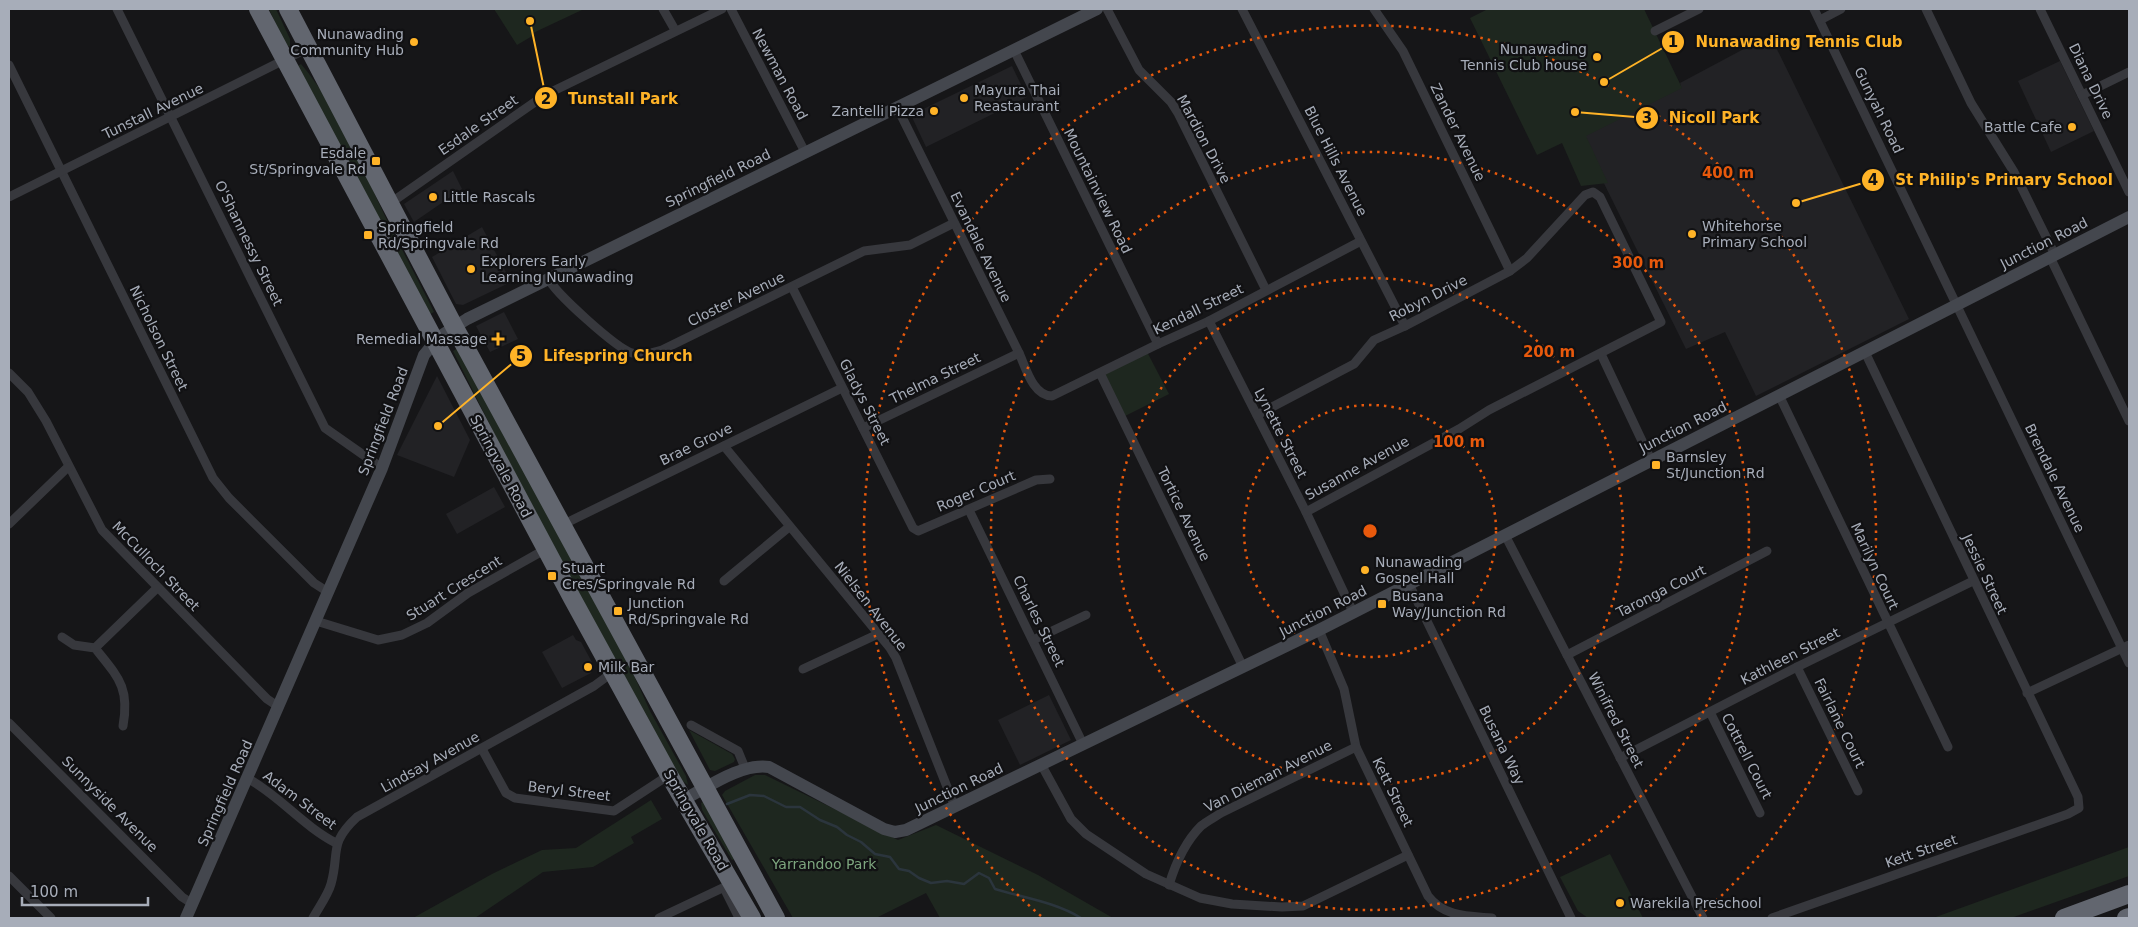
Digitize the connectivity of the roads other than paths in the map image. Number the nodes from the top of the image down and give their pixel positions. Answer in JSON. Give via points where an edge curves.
{"nodes":[{"id":1,"x":117,"y":9,"type":"edge"},
{"id":2,"x":258,"y":9,"type":"edge"},
{"id":3,"x":288,"y":9,"type":"edge"},
{"id":4,"x":663,"y":9,"type":"edge"},
{"id":5,"x":722,"y":9,"type":"edge"},
{"id":6,"x":731,"y":9,"type":"edge"},
{"id":7,"x":1098,"y":9,"type":"edge"},
{"id":8,"x":1107,"y":9,"type":"edge"},
{"id":9,"x":1242,"y":9,"type":"edge"},
{"id":10,"x":1374,"y":9,"type":"edge"},
{"id":11,"x":1699,"y":9,"type":"edge"},
{"id":12,"x":1814,"y":9,"type":"edge"},
{"id":13,"x":1841,"y":9,"type":"edge"},
{"id":14,"x":1926,"y":9,"type":"edge"},
{"id":15,"x":2040,"y":9,"type":"edge"},
{"id":16,"x":1820,"y":20,"type":"junction"},
{"id":17,"x":675,"y":30,"type":"junction"},
{"id":18,"x":1655,"y":31,"type":"dead end"},
{"id":19,"x":308,"y":48,"type":"junction"},
{"id":20,"x":1014,"y":50,"type":"junction"},
{"id":21,"x":285,"y":61,"type":"junction"},
{"id":22,"x":9,"y":65,"type":"edge"},
{"id":23,"x":2129,"y":72,"type":"edge"},
{"id":24,"x":2082,"y":95,"type":"junction"},
{"id":25,"x":897,"y":107,"type":"junction"},
{"id":26,"x":171,"y":117,"type":"junction"},
{"id":27,"x":805,"y":152,"type":"junction"},
{"id":28,"x":62,"y":171,"type":"junction"},
{"id":29,"x":2129,"y":192,"type":"edge"},
{"id":30,"x":9,"y":196,"type":"edge"},
{"id":31,"x":389,"y":204,"type":"junction"},
{"id":32,"x":2129,"y":217,"type":"edge"},
{"id":33,"x":954,"y":223,"type":"junction"},
{"id":34,"x":1361,"y":241,"type":"junction"},
{"id":35,"x":2053,"y":256,"type":"junction"},
{"id":36,"x":1510,"y":271,"type":"junction"},
{"id":37,"x":548,"y":278,"type":"junction"},
{"id":38,"x":792,"y":287,"type":"junction"},
{"id":39,"x":1266,"y":290,"type":"junction"},
{"id":40,"x":1957,"y":305,"type":"junction"},
{"id":41,"x":1209,"y":321,"type":"junction"},
{"id":42,"x":1661,"y":322,"type":"joint"},
{"id":43,"x":454,"y":326,"type":"junction"},
{"id":44,"x":1405,"y":326,"type":"junction"},
{"id":45,"x":434,"y":342,"type":"junction"},
{"id":46,"x":1158,"y":344,"type":"junction"},
{"id":47,"x":1865,"y":352,"type":"junction"},
{"id":48,"x":1019,"y":353,"type":"junction"},
{"id":49,"x":1601,"y":354,"type":"junction"},
{"id":50,"x":9,"y":373,"type":"edge"},
{"id":51,"x":1100,"y":373,"type":"junction"},
{"id":52,"x":842,"y":388,"type":"junction"},
{"id":53,"x":1779,"y":395,"type":"junction"},
{"id":54,"x":1045,"y":396,"type":"joint"},
{"id":55,"x":1257,"y":415,"type":"junction"},
{"id":56,"x":2129,"y":421,"type":"edge"},
{"id":57,"x":863,"y":428,"type":"junction"},
{"id":58,"x":724,"y":446,"type":"junction"},
{"id":59,"x":1651,"y":460,"type":"junction"},
{"id":60,"x":68,"y":467,"type":"junction"},
{"id":61,"x":382,"y":468,"type":"junction"},
{"id":62,"x":1050,"y":479,"type":"dead end"},
{"id":63,"x":969,"y":510,"type":"junction"},
{"id":64,"x":1306,"y":512,"type":"junction"},
{"id":65,"x":9,"y":524,"type":"edge"},
{"id":66,"x":562,"y":525,"type":"junction"},
{"id":67,"x":789,"y":527,"type":"junction"},
{"id":68,"x":913,"y":528,"type":"joint"},
{"id":69,"x":1505,"y":535,"type":"junction"},
{"id":70,"x":546,"y":549,"type":"junction"},
{"id":71,"x":1767,"y":551,"type":"dead end"},
{"id":72,"x":724,"y":581,"type":"dead end"},
{"id":73,"x":1973,"y":581,"type":"junction"},
{"id":74,"x":1409,"y":584,"type":"junction"},
{"id":75,"x":157,"y":588,"type":"junction"},
{"id":76,"x":328,"y":592,"type":"junction"},
{"id":77,"x":1353,"y":612,"type":"junction"},
{"id":78,"x":1086,"y":614,"type":"dead end"},
{"id":79,"x":316,"y":621,"type":"junction"},
{"id":80,"x":1887,"y":623,"type":"junction"},
{"id":81,"x":1318,"y":630,"type":"junction"},
{"id":82,"x":878,"y":634,"type":"junction"},
{"id":83,"x":62,"y":636,"type":"dead end"},
{"id":84,"x":1033,"y":640,"type":"junction"},
{"id":85,"x":2126,"y":647,"type":"edge"},
{"id":86,"x":95,"y":648,"type":"junction"},
{"id":87,"x":1567,"y":655,"type":"junction"},
{"id":88,"x":2129,"y":663,"type":"edge"},
{"id":89,"x":1243,"y":667,"type":"junction"},
{"id":90,"x":1797,"y":668,"type":"junction"},
{"id":91,"x":803,"y":669,"type":"dead end"},
{"id":92,"x":613,"y":672,"type":"junction"},
{"id":93,"x":2027,"y":693,"type":"junction"},
{"id":94,"x":278,"y":707,"type":"junction"},
{"id":95,"x":1710,"y":712,"type":"junction"},
{"id":96,"x":9,"y":723,"type":"edge"},
{"id":97,"x":692,"y":725,"type":"dead end"},
{"id":98,"x":123,"y":726,"type":"dead end"},
{"id":99,"x":1083,"y":744,"type":"junction"},
{"id":100,"x":1356,"y":747,"type":"junction"},
{"id":101,"x":1948,"y":747,"type":"dead end"},
{"id":102,"x":482,"y":749,"type":"junction"},
{"id":103,"x":1620,"y":758,"type":"junction"},
{"id":104,"x":1041,"y":764,"type":"junction"},
{"id":105,"x":745,"y":768,"type":"junction"},
{"id":106,"x":669,"y":775,"type":"junction"},
{"id":107,"x":247,"y":778,"type":"junction"},
{"id":108,"x":705,"y":788,"type":"junction"},
{"id":109,"x":1858,"y":791,"type":"dead end"},
{"id":110,"x":683,"y":800,"type":"junction"},
{"id":111,"x":955,"y":806,"type":"junction"},
{"id":112,"x":2079,"y":808,"type":"joint"},
{"id":113,"x":1760,"y":812,"type":"dead end"},
{"id":114,"x":336,"y":844,"type":"junction"},
{"id":115,"x":1408,"y":855,"type":"junction"},
{"id":116,"x":9,"y":876,"type":"edge"},
{"id":117,"x":728,"y":885,"type":"junction"},
{"id":118,"x":1168,"y":885,"type":"junction"},
{"id":119,"x":2129,"y":894,"type":"edge"},
{"id":120,"x":192,"y":904,"type":"junction"},
{"id":121,"x":51,"y":918,"type":"edge"},
{"id":122,"x":186,"y":918,"type":"edge"},
{"id":123,"x":313,"y":918,"type":"edge"},
{"id":124,"x":659,"y":918,"type":"edge"},
{"id":125,"x":739,"y":918,"type":"edge"},
{"id":126,"x":752,"y":918,"type":"edge"},
{"id":127,"x":776,"y":918,"type":"edge"},
{"id":128,"x":1492,"y":918,"type":"edge"},
{"id":129,"x":1570,"y":918,"type":"edge"},
{"id":130,"x":1702,"y":918,"type":"edge"},
{"id":131,"x":1772,"y":918,"type":"edge"},
{"id":132,"x":2064,"y":918,"type":"edge"}],
"edges":[{"from":1,"to":26,"type":"street","name":"O'Shannessy Street"},
{"from":2,"to":21,"type":"highway","name":"Springvale Road"},
{"from":3,"to":19,"type":"highway","name":"Springvale Road"},
{"from":4,"to":17,"type":"street"},
{"from":5,"to":17,"type":"street","name":"Esdale Street"},
{"from":6,"to":27,"type":"street","name":"Newman Road"},
{"from":7,"to":20,"type":"street","name":"Springfield Road"},
{"from":8,"to":39,"type":"street","name":"Mardion Drive","via":[[1139,70],[1178,113]]},
{"from":9,"to":34,"type":"street","name":"Blue Hills Avenue"},
{"from":10,"to":36,"type":"street","name":"Zander Avenue","via":[[1403,52]]},
{"from":11,"to":18,"type":"street"},
{"from":12,"to":16,"type":"street","name":"Gunyah Road"},
{"from":13,"to":16,"type":"street"},
{"from":14,"to":35,"type":"street","via":[[1971,103],[2014,172]]},
{"from":15,"to":24,"type":"street","name":"Diana Drive"},
{"from":16,"to":40,"type":"street","name":"Gunyah Road"},
{"from":17,"to":31,"type":"street","name":"Esdale Street","via":[[545,95]]},
{"from":19,"to":21,"type":"street","name":"Tunstall Avenue"},
{"from":19,"to":31,"type":"highway","name":"Springvale Road"},
{"from":20,"to":25,"type":"street","name":"Springfield Road"},
{"from":20,"to":46,"type":"street","name":"Mountainview Road"},
{"from":21,"to":26,"type":"street","name":"Tunstall Avenue"},
{"from":21,"to":45,"type":"highway","name":"Springvale Road"},
{"from":22,"to":28,"type":"street","name":"Nicholson Street"},
{"from":23,"to":24,"type":"street"},
{"from":24,"to":29,"type":"street","name":"Diana Drive"},
{"from":25,"to":27,"type":"street","name":"Springfield Road"},
{"from":25,"to":33,"type":"street","name":"Evandale Avenue"},
{"from":26,"to":28,"type":"street","name":"Tunstall Avenue"},
{"from":26,"to":61,"type":"street","name":"O'Shannessy Street","via":[[325,428]]},
{"from":27,"to":37,"type":"street","name":"Springfield Road"},
{"from":28,"to":30,"type":"street","name":"Tunstall Avenue"},
{"from":28,"to":76,"type":"street","name":"Nicholson Street","via":[[213,478],[314,583]]},
{"from":31,"to":43,"type":"highway","name":"Springvale Road"},
{"from":32,"to":35,"type":"street","name":"Junction Road"},
{"from":33,"to":38,"type":"street","name":"Closter Avenue","via":[[910,245],[864,251]]},
{"from":33,"to":48,"type":"street","name":"Evandale Avenue"},
{"from":34,"to":39,"type":"street","name":"Kendall Street"},
{"from":34,"to":44,"type":"street","name":"Blue Hills Avenue"},
{"from":35,"to":40,"type":"street","name":"Junction Road"},
{"from":35,"to":56,"type":"street"},
{"from":36,"to":42,"type":"street","name":"Robyn Drive","via":[[1585,195],[1593,192],[1600,197]]},
{"from":36,"to":44,"type":"street","name":"Robyn Drive"},
{"from":37,"to":38,"type":"street","name":"Closter Avenue","via":[[555,290],[616,344],[631,352],[646,354],[662,350]]},
{"from":37,"to":43,"type":"street","name":"Springfield Road"},
{"from":38,"to":52,"type":"street","name":"Gladys Street"},
{"from":39,"to":41,"type":"street","name":"Kendall Street"},
{"from":40,"to":47,"type":"street","name":"Junction Road"},
{"from":40,"to":85,"type":"street","name":"Brendale Avenue"},
{"from":41,"to":46,"type":"street","name":"Kendall Street"},
{"from":41,"to":55,"type":"street","name":"Lynette Street"},
{"from":42,"to":49,"type":"street","name":"Susanne Avenue"},
{"from":43,"to":45,"type":"street","name":"Springfield Road"},
{"from":43,"to":66,"type":"highway","name":"Springvale Road"},
{"from":44,"to":55,"type":"street","name":"Robyn Drive","via":[[1374,340],[1354,364]]},
{"from":45,"to":61,"type":"street","name":"Springfield Road","via":[[415,375]]},
{"from":45,"to":70,"type":"highway","name":"Springvale Road"},
{"from":46,"to":51,"type":"street","name":"Kendall Street"},
{"from":47,"to":53,"type":"street","name":"Junction Road"},
{"from":47,"to":73,"type":"street","name":"Jessie Street"},
{"from":48,"to":54,"type":"street","name":"Evandale Avenue","via":[[1038,391]]},
{"from":48,"to":57,"type":"street","name":"Thelma Street"},
{"from":49,"to":59,"type":"street"},
{"from":49,"to":64,"type":"street","name":"Susanne Avenue","via":[[1489,410]]},
{"from":50,"to":60,"type":"street","name":"McCulloch Street","via":[[28,392]]},
{"from":51,"to":54,"type":"street","name":"Kendall Street","via":[[1052,396]]},
{"from":51,"to":89,"type":"street","name":"Tortice Avenue"},
{"from":52,"to":57,"type":"street","name":"Gladys Street"},
{"from":52,"to":58,"type":"street","name":"Brae Grove"},
{"from":53,"to":59,"type":"street","name":"Junction Road"},
{"from":53,"to":80,"type":"street","name":"Marilyn Court"},
{"from":55,"to":64,"type":"street","name":"Lynette Street"},
{"from":57,"to":68,"type":"street","name":"Gladys Street"},
{"from":58,"to":66,"type":"street","name":"Brae Grove"},
{"from":58,"to":67,"type":"street","name":"Nielsen Avenue"},
{"from":59,"to":69,"type":"street","name":"Junction Road"},
{"from":60,"to":65,"type":"street"},
{"from":60,"to":75,"type":"street","name":"McCulloch Street","via":[[102,530]]},
{"from":61,"to":76,"type":"street","name":"Springfield Road"},
{"from":62,"to":63,"type":"street","name":"Roger Court","via":[[1036,480]]},
{"from":63,"to":68,"type":"street","name":"Roger Court","via":[[918,531]]},
{"from":63,"to":84,"type":"street","name":"Charles Street"},
{"from":64,"to":77,"type":"street","name":"Lynette Street"},
{"from":66,"to":108,"type":"highway","name":"Springvale Road"},
{"from":67,"to":72,"type":"street"},
{"from":67,"to":82,"type":"street","name":"Nielsen Avenue"},
{"from":69,"to":74,"type":"street","name":"Junction Road"},
{"from":69,"to":87,"type":"street","name":"Winifred Street"},
{"from":70,"to":79,"type":"street","name":"Stuart Crescent","via":[[468,592],[427,623],[402,635],[378,640]]},
{"from":70,"to":92,"type":"highway","name":"Springvale Road"},
{"from":71,"to":87,"type":"street","name":"Taronga Court"},
{"from":73,"to":80,"type":"street","name":"Kathleen Street"},
{"from":73,"to":93,"type":"street","name":"Jessie Street"},
{"from":74,"to":77,"type":"street","name":"Junction Road"},
{"from":74,"to":129,"type":"street","name":"Busana Way"},
{"from":75,"to":86,"type":"street"},
{"from":75,"to":94,"type":"street","name":"McCulloch Street","via":[[266,699]]},
{"from":76,"to":79,"type":"street","name":"Springfield Road"},
{"from":77,"to":81,"type":"street","name":"Junction Road"},
{"from":78,"to":84,"type":"street"},
{"from":79,"to":94,"type":"street","name":"Springfield Road"},
{"from":80,"to":90,"type":"street","name":"Kathleen Street"},
{"from":80,"to":101,"type":"street","name":"Marilyn Court"},
{"from":81,"to":89,"type":"street","name":"Junction Road"},
{"from":81,"to":100,"type":"street","name":"Kett Street","via":[[1344,689]]},
{"from":82,"to":91,"type":"street"},
{"from":82,"to":111,"type":"street","name":"Nielsen Avenue","via":[[896,658]]},
{"from":83,"to":86,"type":"street","via":[[74,645]]},
{"from":84,"to":99,"type":"street","name":"Charles Street"},
{"from":85,"to":88,"type":"street","name":"Brendale Avenue"},
{"from":85,"to":93,"type":"street"},
{"from":86,"to":98,"type":"street","via":[[124,689],[126,710]]},
{"from":87,"to":103,"type":"street","name":"Winifred Street"},
{"from":89,"to":99,"type":"street","name":"Junction Road"},
{"from":90,"to":95,"type":"street","name":"Kathleen Street"},
{"from":90,"to":109,"type":"street","name":"Fairlane Court"},
{"from":92,"to":102,"type":"street","name":"Lindsay Avenue"},
{"from":92,"to":106,"type":"highway","name":"Springvale Road"},
{"from":93,"to":112,"type":"street","name":"Jessie Street","via":[[2078,797]]},
{"from":94,"to":107,"type":"street","name":"Springfield Road"},
{"from":95,"to":103,"type":"street","name":"Kathleen Street"},
{"from":95,"to":113,"type":"street","name":"Cottrell Court"},
{"from":96,"to":120,"type":"street","name":"Sunnyside Avenue"},
{"from":97,"to":105,"type":"street","via":[[738,751]]},
{"from":99,"to":104,"type":"street","name":"Junction Road"},
{"from":100,"to":115,"type":"street","name":"Kett Street"},
{"from":100,"to":118,"type":"street","name":"Van Dieman Avenue","via":[[1202,825],[1189,842]]},
{"from":102,"to":106,"type":"street","name":"Beryl Street","via":[[506,793],[515,798],[614,811]]},
{"from":102,"to":114,"type":"street","name":"Lindsay Avenue","via":[[357,817],[346,827]]},
{"from":103,"to":130,"type":"street","name":"Winifred Street"},
{"from":104,"to":111,"type":"street","name":"Junction Road"},
{"from":104,"to":118,"type":"street","via":[[1071,819],[1086,834]]},
{"from":105,"to":108,"type":"street","name":"Junction Road"},
{"from":105,"to":111,"type":"street","name":"Junction Road","via":[[769,767],[895,832],[906,830]]},
{"from":106,"to":110,"type":"highway","name":"Springvale Road"},
{"from":107,"to":114,"type":"street","name":"Adam Street"},
{"from":107,"to":120,"type":"street","name":"Springfield Road"},
{"from":108,"to":110,"type":"street","name":"Junction Road"},
{"from":108,"to":127,"type":"highway","name":"Springvale Road"},
{"from":110,"to":117,"type":"highway","name":"Springvale Road"},
{"from":112,"to":131,"type":"street","name":"Kett Street"},
{"from":114,"to":123,"type":"street","name":"Lindsay Avenue","via":[[331,884]]},
{"from":115,"to":118,"type":"street","via":[[1303,906],[1232,904],[1200,898]]},
{"from":115,"to":128,"type":"street","name":"Kett Street","via":[[1428,896],[1441,909],[1453,914]]},
{"from":116,"to":121,"type":"street"},
{"from":117,"to":124,"type":"street"},
{"from":117,"to":125,"type":"street","name":"Springvale Road"},
{"from":117,"to":126,"type":"highway","name":"Springvale Road"},
{"from":119,"to":132,"type":"highway"},
{"from":120,"to":122,"type":"street","name":"Springfield Road"}]}
